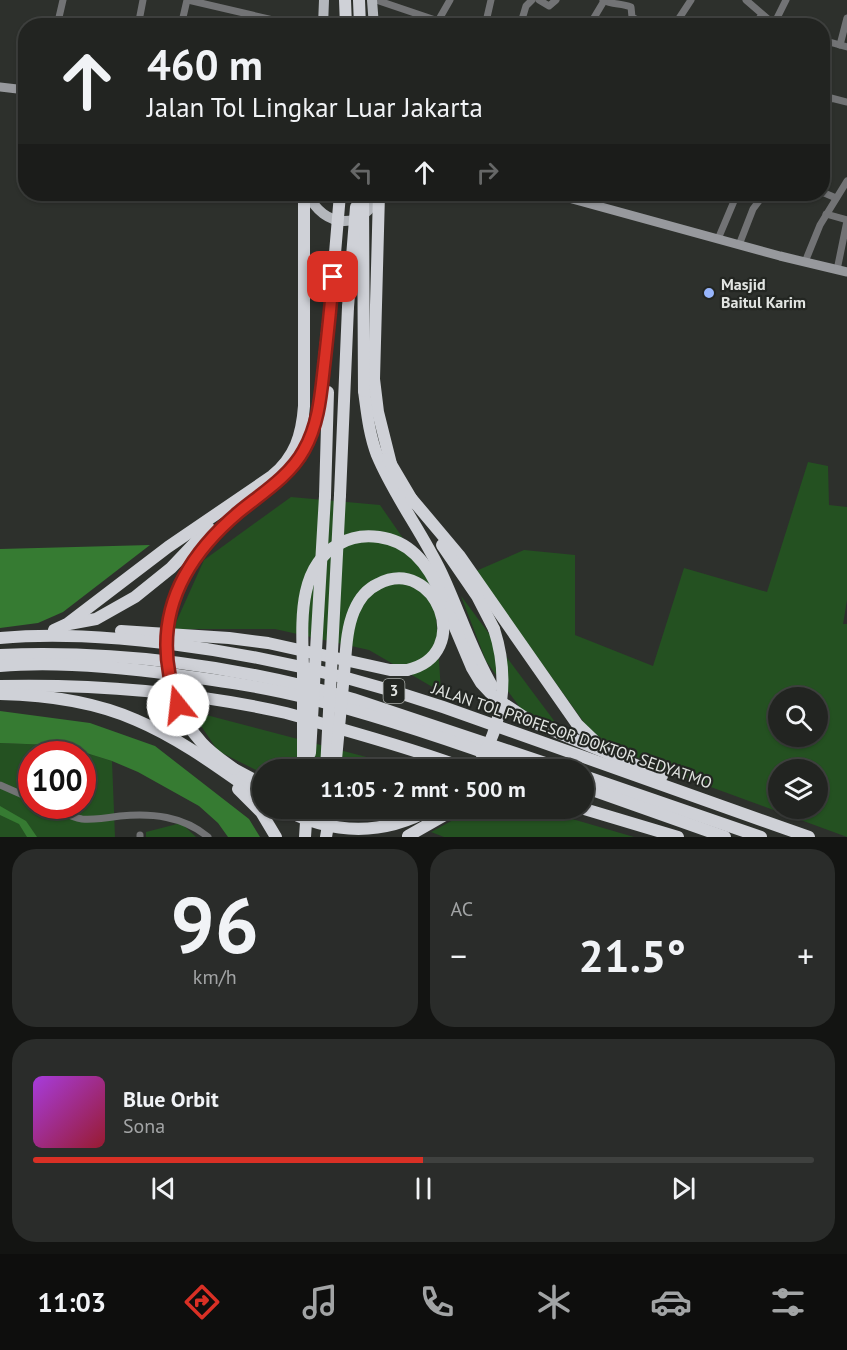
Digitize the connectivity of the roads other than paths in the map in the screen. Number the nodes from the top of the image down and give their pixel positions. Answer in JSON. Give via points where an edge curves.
{"nodes":[{"id":1,"x":63,"y":0,"type":"edge"},
{"id":2,"x":143,"y":0,"type":"edge"},
{"id":3,"x":188,"y":0,"type":"edge"},
{"id":4,"x":324,"y":0,"type":"edge"},
{"id":5,"x":345,"y":0,"type":"edge"},
{"id":6,"x":359,"y":0,"type":"edge"},
{"id":7,"x":374,"y":0,"type":"edge"},
{"id":8,"x":450,"y":0,"type":"edge"},
{"id":9,"x":491,"y":0,"type":"edge"},
{"id":10,"x":531,"y":0,"type":"edge"},
{"id":11,"x":539,"y":0,"type":"edge"},
{"id":12,"x":556,"y":0,"type":"edge"},
{"id":13,"x":604,"y":0,"type":"edge"},
{"id":14,"x":690,"y":0,"type":"edge"},
{"id":15,"x":746,"y":0,"type":"edge"},
{"id":16,"x":786,"y":0,"type":"edge"},
{"id":17,"x":632,"y":4,"type":"edge"},
{"id":18,"x":762,"y":15,"type":"junction"},
{"id":19,"x":59,"y":18,"type":"edge"},
{"id":20,"x":140,"y":18,"type":"edge"},
{"id":21,"x":183,"y":18,"type":"edge"},
{"id":22,"x":262,"y":18,"type":"edge"},
{"id":23,"x":323,"y":18,"type":"edge"},
{"id":24,"x":346,"y":18,"type":"edge"},
{"id":25,"x":360,"y":18,"type":"edge"},
{"id":26,"x":374,"y":18,"type":"edge"},
{"id":27,"x":429,"y":18,"type":"edge"},
{"id":28,"x":440,"y":18,"type":"edge"},
{"id":29,"x":487,"y":18,"type":"edge"},
{"id":30,"x":522,"y":18,"type":"edge"},
{"id":31,"x":594,"y":18,"type":"edge"},
{"id":32,"x":679,"y":18,"type":"edge"},
{"id":33,"x":759,"y":18,"type":"edge"},
{"id":34,"x":766,"y":18,"type":"edge"},
{"id":35,"x":778,"y":18,"type":"edge"},
{"id":36,"x":847,"y":18,"type":"edge"},
{"id":37,"x":844,"y":46,"type":"edge"},
{"id":38,"x":0,"y":87,"type":"edge"},
{"id":39,"x":18,"y":89,"type":"edge"},
{"id":40,"x":830,"y":99,"type":"edge"},
{"id":41,"x":847,"y":102,"type":"edge"},
{"id":42,"x":847,"y":181,"type":"edge"},
{"id":43,"x":830,"y":195,"type":"edge"},
{"id":44,"x":836,"y":198,"type":"junction"},
{"id":45,"x":306,"y":201,"type":"edge"},
{"id":46,"x":311,"y":201,"type":"edge"},
{"id":47,"x":339,"y":201,"type":"edge"},
{"id":48,"x":356,"y":201,"type":"edge"},
{"id":49,"x":363,"y":201,"type":"edge"},
{"id":50,"x":375,"y":201,"type":"edge"},
{"id":51,"x":378,"y":201,"type":"edge"},
{"id":52,"x":581,"y":201,"type":"edge"},
{"id":53,"x":598,"y":201,"type":"edge"},
{"id":54,"x":734,"y":201,"type":"edge"},
{"id":55,"x":759,"y":201,"type":"edge"},
{"id":56,"x":597,"y":205,"type":"junction"},
{"id":57,"x":826,"y":214,"type":"junction"},
{"id":58,"x":847,"y":221,"type":"edge"},
{"id":59,"x":718,"y":239,"type":"junction"},
{"id":60,"x":739,"y":245,"type":"junction"},
{"id":61,"x":805,"y":262,"type":"junction"},
{"id":62,"x":842,"y":271,"type":"edge"},
{"id":63,"x":331,"y":307,"type":"junction"},
{"id":64,"x":364,"y":397,"type":"junction"},
{"id":65,"x":391,"y":464,"type":"junction"},
{"id":66,"x":289,"y":470,"type":"junction"},
{"id":67,"x":407,"y":502,"type":"junction"},
{"id":68,"x":67,"y":624,"type":"junction"},
{"id":69,"x":54,"y":630,"type":"junction"},
{"id":70,"x":5,"y":638,"type":"edge"},
{"id":71,"x":0,"y":655,"type":"edge"},
{"id":72,"x":345,"y":660,"type":"edge"},
{"id":73,"x":345,"y":660,"type":"edge"},
{"id":74,"x":345,"y":660,"type":"edge"},
{"id":75,"x":345,"y":660,"type":"edge"},
{"id":76,"x":0,"y":666,"type":"edge"},
{"id":77,"x":0,"y":686,"type":"edge"},
{"id":78,"x":0,"y":694,"type":"edge"},
{"id":79,"x":504,"y":704,"type":"junction"},
{"id":80,"x":182,"y":745,"type":"junction"},
{"id":81,"x":613,"y":756,"type":"junction"},
{"id":82,"x":303,"y":759,"type":"edge"},
{"id":83,"x":310,"y":759,"type":"edge"},
{"id":84,"x":327,"y":759,"type":"edge"},
{"id":85,"x":336,"y":759,"type":"edge"},
{"id":86,"x":437,"y":759,"type":"edge"},
{"id":87,"x":481,"y":759,"type":"edge"},
{"id":88,"x":502,"y":759,"type":"edge"},
{"id":89,"x":533,"y":759,"type":"edge"},
{"id":90,"x":252,"y":779,"type":"edge"},
{"id":91,"x":594,"y":779,"type":"edge"},
{"id":92,"x":0,"y":785,"type":"edge"},
{"id":93,"x":252,"y":791,"type":"edge"},
{"id":94,"x":594,"y":791,"type":"edge"},
{"id":95,"x":18,"y":793,"type":"edge"},
{"id":96,"x":594,"y":813,"type":"edge"},
{"id":97,"x":96,"y":819,"type":"edge"},
{"id":98,"x":302,"y":819,"type":"edge"},
{"id":99,"x":305,"y":819,"type":"edge"},
{"id":100,"x":324,"y":819,"type":"edge"},
{"id":101,"x":328,"y":819,"type":"edge"},
{"id":102,"x":410,"y":819,"type":"edge"},
{"id":103,"x":438,"y":819,"type":"edge"},
{"id":104,"x":762,"y":819,"type":"junction"},
{"id":105,"x":408,"y":836,"type":"edge"},
{"id":106,"x":208,"y":837,"type":"edge"},
{"id":107,"x":276,"y":837,"type":"edge"},
{"id":108,"x":304,"y":837,"type":"edge"},
{"id":109,"x":324,"y":837,"type":"edge"},
{"id":110,"x":678,"y":837,"type":"edge"},
{"id":111,"x":725,"y":837,"type":"edge"},
{"id":112,"x":761,"y":837,"type":"edge"},
{"id":113,"x":809,"y":837,"type":"edge"}],
"edges":[{"from":1,"to":19,"type":"street"},
{"from":2,"to":20,"type":"street"},
{"from":3,"to":21,"type":"street"},
{"from":3,"to":22,"type":"street"},
{"from":4,"to":23,"type":"main road"},
{"from":5,"to":24,"type":"highway"},
{"from":6,"to":25,"type":"highway"},
{"from":7,"to":26,"type":"main road"},
{"from":7,"to":27,"type":"street"},
{"from":8,"to":28,"type":"street"},
{"from":9,"to":29,"type":"street"},
{"from":10,"to":30,"type":"street"},
{"from":11,"to":12,"type":"street","via":[[550,6]]},
{"from":13,"to":17,"type":"street","via":[[611,5]]},
{"from":13,"to":31,"type":"street"},
{"from":14,"to":32,"type":"street"},
{"from":15,"to":18,"type":"street"},
{"from":16,"to":35,"type":"street"},
{"from":18,"to":33,"type":"street"},
{"from":18,"to":34,"type":"street"},
{"from":36,"to":37,"type":"street"},
{"from":38,"to":39,"type":"main road"},
{"from":40,"to":41,"type":"street"},
{"from":42,"to":44,"type":"street"},
{"from":43,"to":44,"type":"street"},
{"from":44,"to":57,"type":"street"},
{"from":45,"to":68,"type":"highway","via":[[304,406],[298,444],[272,476],[168,547]]},
{"from":46,"to":50,"type":"main road","via":[[324,215],[344,221],[364,215]]},
{"from":47,"to":63,"type":"highway","bridge":true},
{"from":48,"to":84,"type":"highway","bridge":true},
{"from":49,"to":64,"type":"highway","bridge":true},
{"from":51,"to":65,"type":"highway","via":[[374,380]]},
{"from":52,"to":56,"type":"main road"},
{"from":53,"to":56,"type":"street"},
{"from":54,"to":59,"type":"street"},
{"from":55,"to":60,"type":"street"},
{"from":56,"to":59,"type":"main road"},
{"from":57,"to":58,"type":"street"},
{"from":57,"to":61,"type":"street"},
{"from":58,"to":62,"type":"street"},
{"from":59,"to":60,"type":"main road"},
{"from":60,"to":61,"type":"main road"},
{"from":61,"to":62,"type":"main road"},
{"from":63,"to":66,"type":"highway","via":[[318,415],[304,451]]},
{"from":63,"to":83,"type":"highway","bridge":true},
{"from":64,"to":65,"type":"highway"},
{"from":64,"to":67,"type":"highway","via":[[377,454]]},
{"from":65,"to":67,"type":"highway"},
{"from":66,"to":68,"type":"highway","via":[[221,518],[135,597],[96,619]]},
{"from":66,"to":90,"type":"highway","bridge":true,"via":[[218,531],[187,570],[167,624],[166,653],[173,692],[182,714],[215,756]]},
{"from":67,"to":79,"type":"highway","via":[[484,672]]},
{"from":67,"to":81,"type":"highway","via":[[459,555],[577,724]]},
{"from":67,"to":87,"type":"highway","bridge":true,"via":[[472,588],[494,629],[502,661],[502,700],[491,741]]},
{"from":68,"to":69,"type":"highway"},
{"from":69,"to":70,"type":"highway"},
{"from":69,"to":72,"type":"highway","bridge":true,"via":[[229,638]]},
{"from":70,"to":104,"type":"highway","name":"JALAN TOL PROFESOR DOKTOR SEDYATMO","number":"3","via":[[72,635],[125,639],[308,667],[413,697]]},
{"from":71,"to":89,"type":"highway","number":"3","via":[[150,660],[260,677],[354,699]]},
{"from":73,"to":74,"type":"highway","bridge":true,"via":[[390,670],[407,670],[424,663],[435,652],[443,633],[443,616],[433,596],[403,579],[376,584],[355,608]]},
{"from":75,"to":85,"type":"highway","bridge":true},
{"from":76,"to":88,"type":"highway","number":"3","via":[[140,670],[242,684],[342,707]]},
{"from":77,"to":86,"type":"highway","via":[[117,689],[238,703],[375,738]]},
{"from":78,"to":80,"type":"highway","via":[[62,699],[102,708],[136,720]]},
{"from":79,"to":81,"type":"highway","via":[[537,724]]},
{"from":79,"to":82,"type":"highway","bridge":true,"via":[[477,678],[431,574],[418,558],[388,538],[350,539],[330,549],[309,579],[303,610]]},
{"from":80,"to":93,"type":"highway"},
{"from":80,"to":107,"type":"highway","via":[[247,796]]},
{"from":81,"to":104,"type":"highway"},
{"from":91,"to":112,"type":"highway"},
{"from":92,"to":95,"type":"street"},
{"from":94,"to":111,"type":"highway"},
{"from":96,"to":110,"type":"highway"},
{"from":97,"to":106,"type":"street","via":[[170,817],[196,827]]},
{"from":98,"to":102,"type":"highway","via":[[338,829],[373,830]]},
{"from":99,"to":108,"type":"highway","bridge":true},
{"from":100,"to":109,"type":"highway"},
{"from":101,"to":109,"type":"highway","bridge":true},
{"from":103,"to":105,"type":"highway"},
{"from":104,"to":113,"type":"highway","name":"JALAN TOL PROFESOR DOKTOR SEDYATMO","number":"3"}]}
